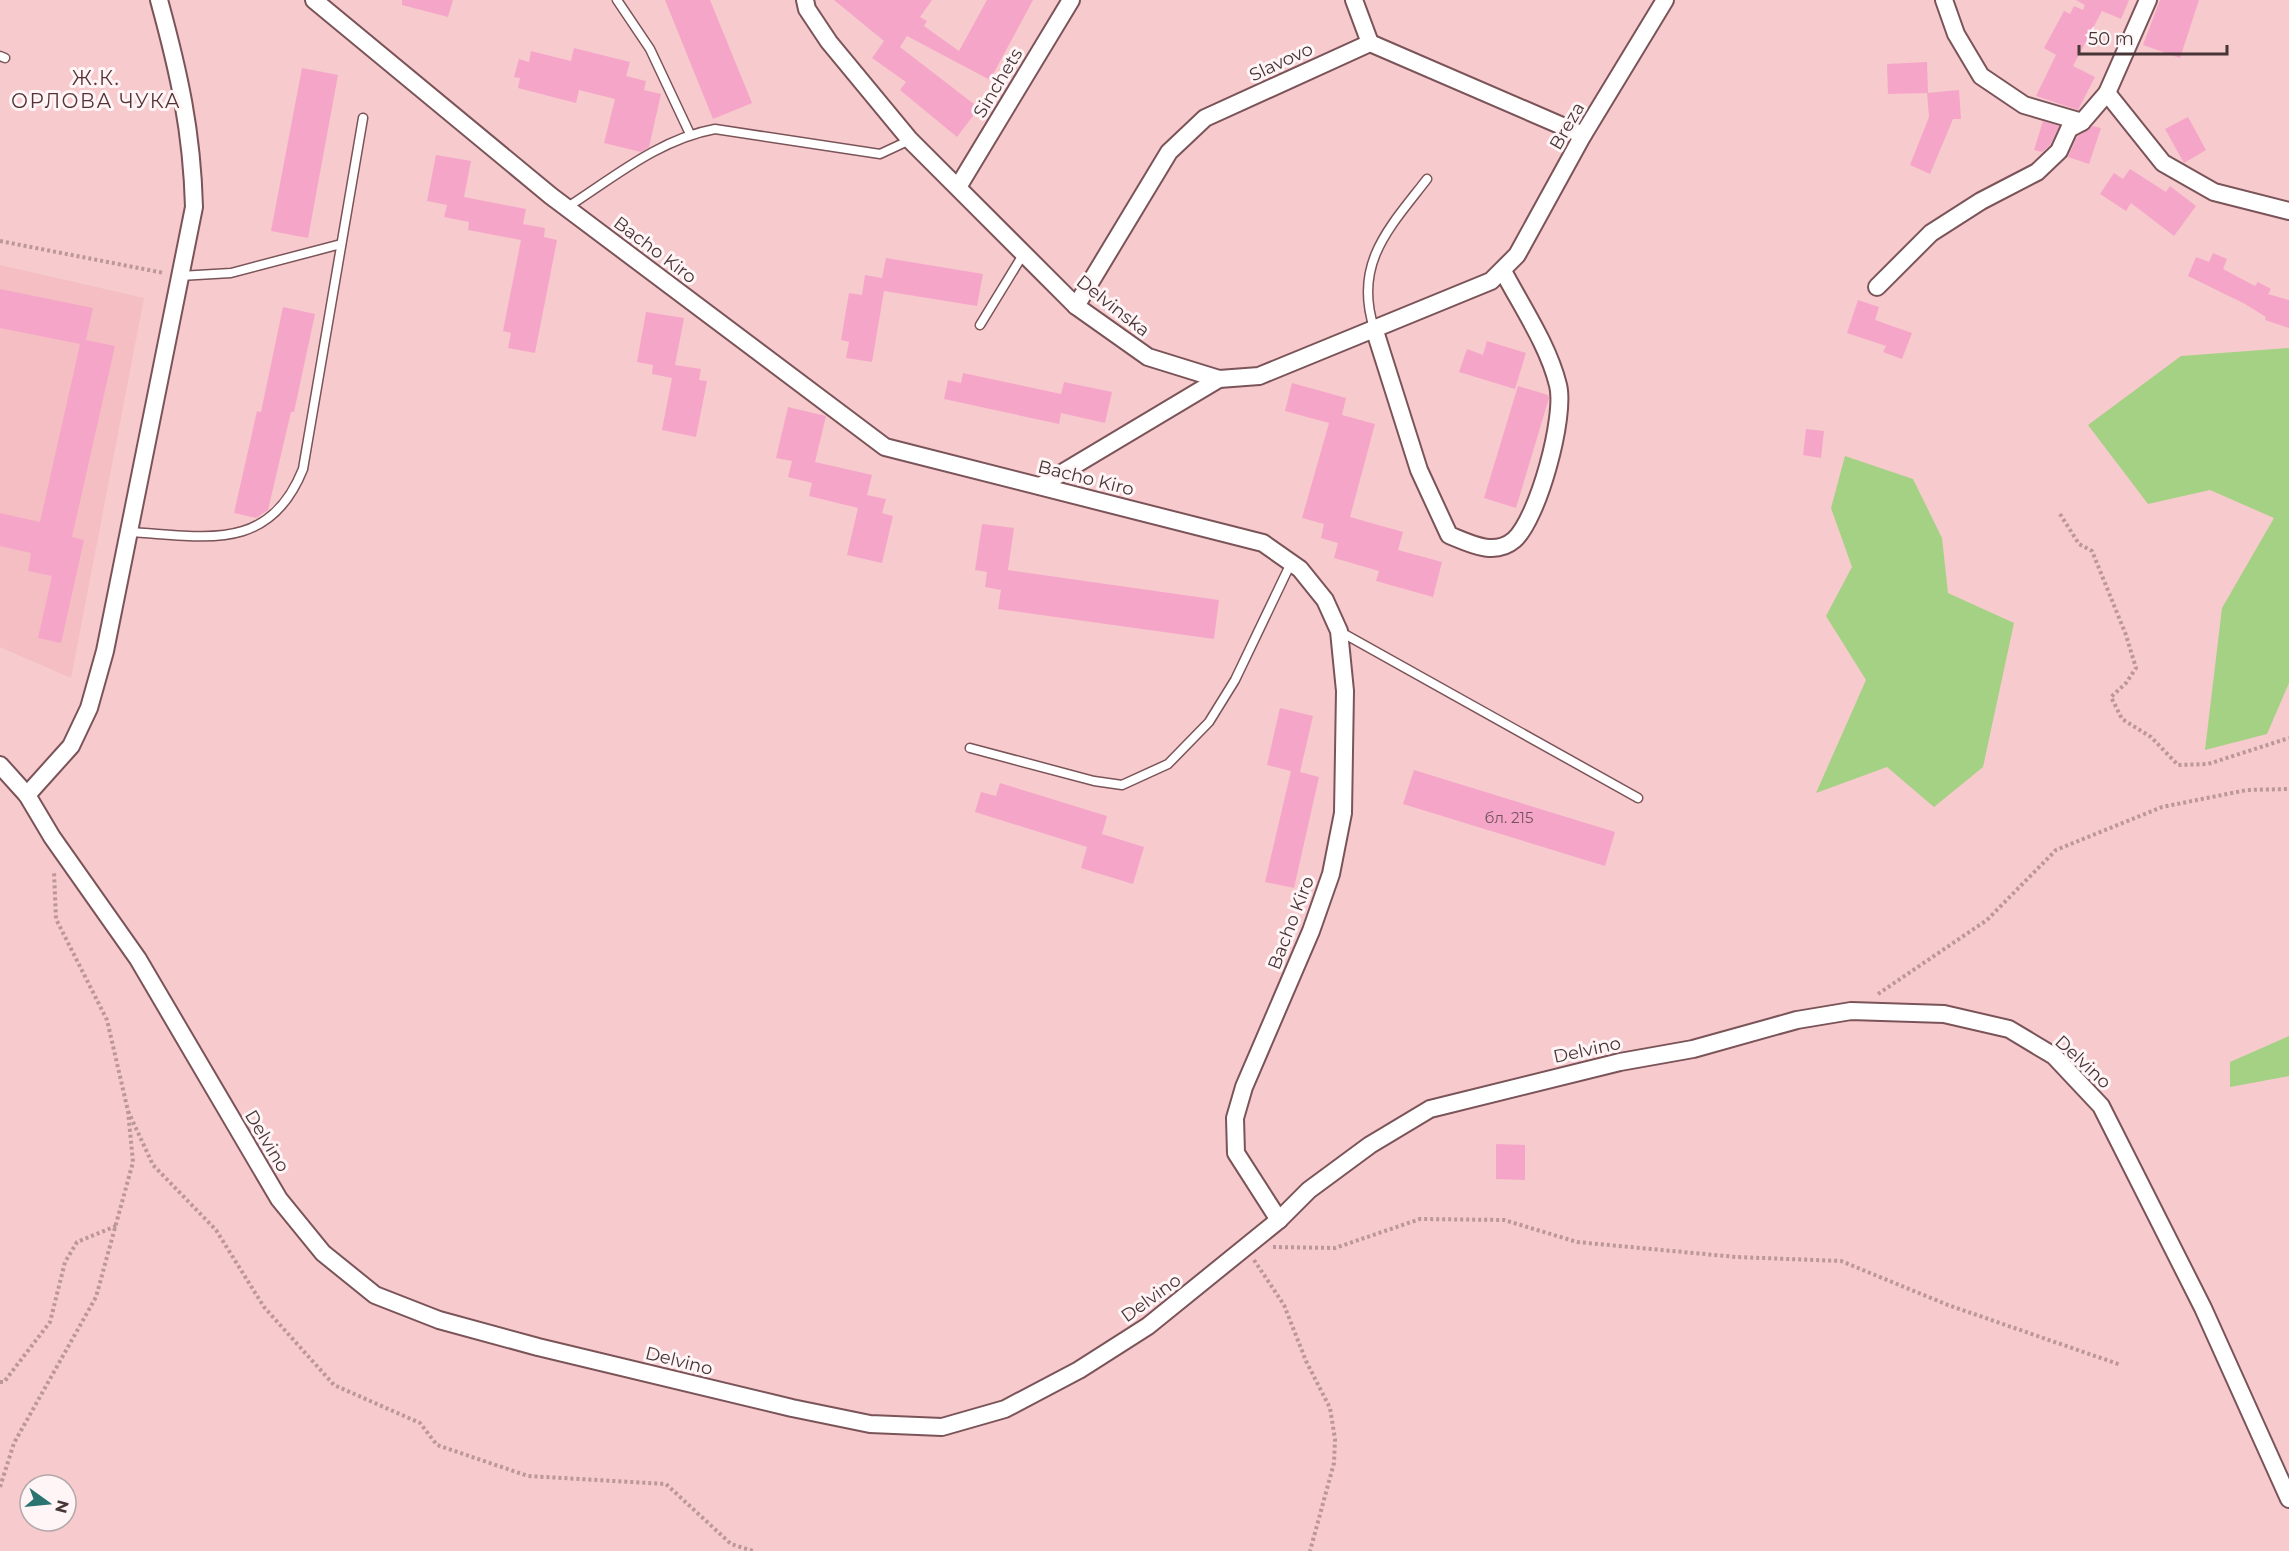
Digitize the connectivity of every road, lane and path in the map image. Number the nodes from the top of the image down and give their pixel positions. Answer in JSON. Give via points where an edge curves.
{"nodes":[{"id":1,"x":159,"y":0,"type":"edge"},
{"id":2,"x":314,"y":0,"type":"edge"},
{"id":3,"x":617,"y":0,"type":"edge"},
{"id":4,"x":1071,"y":0,"type":"edge"},
{"id":5,"x":1354,"y":0,"type":"edge"},
{"id":6,"x":1665,"y":0,"type":"edge"},
{"id":7,"x":1944,"y":0,"type":"edge"},
{"id":8,"x":2148,"y":0,"type":"edge"},
{"id":9,"x":809,"y":3,"type":"edge"},
{"id":10,"x":1370,"y":43,"type":"junction"},
{"id":11,"x":2107,"y":93,"type":"junction"},
{"id":12,"x":363,"y":118,"type":"dead end"},
{"id":13,"x":2082,"y":122,"type":"junction"},
{"id":14,"x":690,"y":134,"type":"junction"},
{"id":15,"x":1583,"y":135,"type":"junction"},
{"id":16,"x":910,"y":140,"type":"junction"},
{"id":17,"x":1427,"y":179,"type":"dead end"},
{"id":18,"x":958,"y":187,"type":"junction"},
{"id":19,"x":566,"y":208,"type":"junction"},
{"id":20,"x":2289,"y":211,"type":"edge"},
{"id":21,"x":0,"y":241,"type":"edge"},
{"id":22,"x":341,"y":244,"type":"junction"},
{"id":23,"x":1024,"y":253,"type":"junction"},
{"id":24,"x":1503,"y":270,"type":"junction"},
{"id":25,"x":180,"y":276,"type":"junction"},
{"id":26,"x":1877,"y":287,"type":"dead end"},
{"id":27,"x":1076,"y":306,"type":"junction"},
{"id":28,"x":980,"y":325,"type":"dead end"},
{"id":29,"x":1374,"y":328,"type":"junction"},
{"id":30,"x":1219,"y":379,"type":"junction"},
{"id":31,"x":1040,"y":486,"type":"junction"},
{"id":32,"x":2060,"y":514,"type":"dead end"},
{"id":33,"x":129,"y":532,"type":"junction"},
{"id":34,"x":1291,"y":563,"type":"junction"},
{"id":35,"x":1339,"y":631,"type":"junction"},
{"id":36,"x":2289,"y":738,"type":"edge"},
{"id":37,"x":970,"y":748,"type":"dead end"},
{"id":38,"x":0,"y":765,"type":"edge"},
{"id":39,"x":2289,"y":789,"type":"edge"},
{"id":40,"x":27,"y":795,"type":"junction"},
{"id":41,"x":1638,"y":798,"type":"dead end"},
{"id":42,"x":52,"y":837,"type":"junction"},
{"id":43,"x":1851,"y":1011,"type":"junction"},
{"id":44,"x":128,"y":1111,"type":"junction"},
{"id":45,"x":1279,"y":1220,"type":"junction"},
{"id":46,"x":116,"y":1226,"type":"junction"},
{"id":47,"x":1245,"y":1247,"type":"junction"},
{"id":48,"x":2121,"y":1365,"type":"dead end"},
{"id":49,"x":0,"y":1382,"type":"edge"},
{"id":50,"x":0,"y":1487,"type":"edge"},
{"id":51,"x":2289,"y":1499,"type":"edge"},
{"id":52,"x":753,"y":1551,"type":"edge"},
{"id":53,"x":1310,"y":1551,"type":"edge"}],
"edges":[{"from":1,"to":25,"type":"street","via":[[180,78],[193,156],[194,207]]},
{"from":2,"to":19,"type":"street","name":"Bacho Kiro"},
{"from":3,"to":14,"type":"lane","via":[[650,49]]},
{"from":4,"to":18,"type":"street","name":"Sinchets"},
{"from":5,"to":10,"type":"street"},
{"from":6,"to":15,"type":"street","name":"Breza"},
{"from":7,"to":13,"type":"street","via":[[1956,34],[1981,76],[2024,105]]},
{"from":8,"to":11,"type":"street"},
{"from":9,"to":16,"type":"street","name":"Delvinska","via":[[829,42]]},
{"from":10,"to":15,"type":"street"},
{"from":10,"to":27,"type":"street","name":"Slavovo","via":[[1205,118],[1169,152]]},
{"from":11,"to":13,"type":"street"},
{"from":11,"to":20,"type":"street","via":[[2163,164],[2214,192]]},
{"from":12,"to":22,"type":"lane"},
{"from":13,"to":26,"type":"street","via":[[2069,129],[2059,151],[2037,172],[1981,201],[1931,234]]},
{"from":14,"to":16,"type":"lane","via":[[715,129],[880,154]]},
{"from":14,"to":19,"type":"lane","via":[[670,142]]},
{"from":15,"to":24,"type":"street","name":"Breza","via":[[1517,255]]},
{"from":16,"to":18,"type":"street","name":"Delvinska"},
{"from":17,"to":29,"type":"lane","via":[[1388,229],[1368,271],[1368,307]]},
{"from":18,"to":23,"type":"street","name":"Delvinska"},
{"from":19,"to":31,"type":"street","name":"Bacho Kiro","via":[[885,447]]},
{"from":21,"to":25,"type":"path"},
{"from":22,"to":25,"type":"lane","via":[[231,273]]},
{"from":22,"to":33,"type":"lane","via":[[303,470],[294,492],[268,522],[239,534]]},
{"from":23,"to":27,"type":"street","name":"Delvinska"},
{"from":23,"to":28,"type":"lane"},
{"from":24,"to":29,"type":"street","name":"Delvinska","via":[[1491,281]]},
{"from":24,"to":29,"type":"street","via":[[1546,352],[1558,387],[1560,411],[1542,488],[1513,540],[1495,548],[1474,546],[1449,535],[1419,470]]},
{"from":25,"to":33,"type":"street"},
{"from":27,"to":30,"type":"street","name":"Delvinska","via":[[1148,357]]},
{"from":29,"to":30,"type":"street","name":"Delvinska","via":[[1259,376]]},
{"from":30,"to":31,"type":"street"},
{"from":31,"to":34,"type":"street","name":"Bacho Kiro","via":[[1263,543]]},
{"from":32,"to":36,"type":"path","via":[[2079,544],[2092,550],[2136,668],[2111,697],[2122,719],[2151,737],[2178,765],[2208,764]]},
{"from":33,"to":40,"type":"street","via":[[89,708],[71,746]]},
{"from":34,"to":35,"type":"street","name":"Bacho Kiro","via":[[1325,600]]},
{"from":34,"to":37,"type":"lane","via":[[1235,680],[1209,722],[1168,764],[1122,785]]},
{"from":35,"to":41,"type":"lane"},
{"from":35,"to":45,"type":"street","name":"Bacho Kiro","via":[[1345,691],[1343,813],[1331,874],[1235,1118],[1236,1153]]},
{"from":38,"to":40,"type":"street","name":"Delvino"},
{"from":39,"to":43,"type":"path","via":[[2247,790],[2162,807],[2056,850],[1987,920]]},
{"from":40,"to":42,"type":"street","name":"Delvino"},
{"from":42,"to":44,"type":"path","via":[[56,919],[107,1020]]},
{"from":42,"to":47,"type":"street","name":"Delvino","via":[[138,959],[279,1199],[324,1253],[375,1295],[439,1320],[792,1408],[870,1424],[942,1427],[1005,1408],[1079,1370],[1148,1326]]},
{"from":43,"to":45,"type":"street","name":"Delvino","via":[[1797,1020],[1693,1049],[1620,1062],[1430,1109],[1370,1145],[1309,1190]]},
{"from":43,"to":51,"type":"street","name":"Delvino","via":[[1944,1014],[2009,1029],[2054,1056],[2101,1106],[2203,1308]]},
{"from":44,"to":46,"type":"path","via":[[133,1162]]},
{"from":44,"to":52,"type":"path","via":[[153,1165],[216,1230],[264,1306],[334,1384],[420,1423],[437,1445],[528,1476],[666,1484],[731,1544]]},
{"from":45,"to":47,"type":"street","name":"Delvino"},
{"from":46,"to":49,"type":"path","via":[[77,1242],[65,1262],[50,1322],[4,1382]]},
{"from":46,"to":50,"type":"path","via":[[96,1297],[14,1443]]},
{"from":47,"to":48,"type":"path","via":[[1335,1248],[1420,1219],[1504,1220],[1577,1242],[1736,1257],[1840,1261],[1948,1305]]},
{"from":47,"to":53,"type":"path","via":[[1284,1305],[1330,1408],[1334,1463]]}]}
